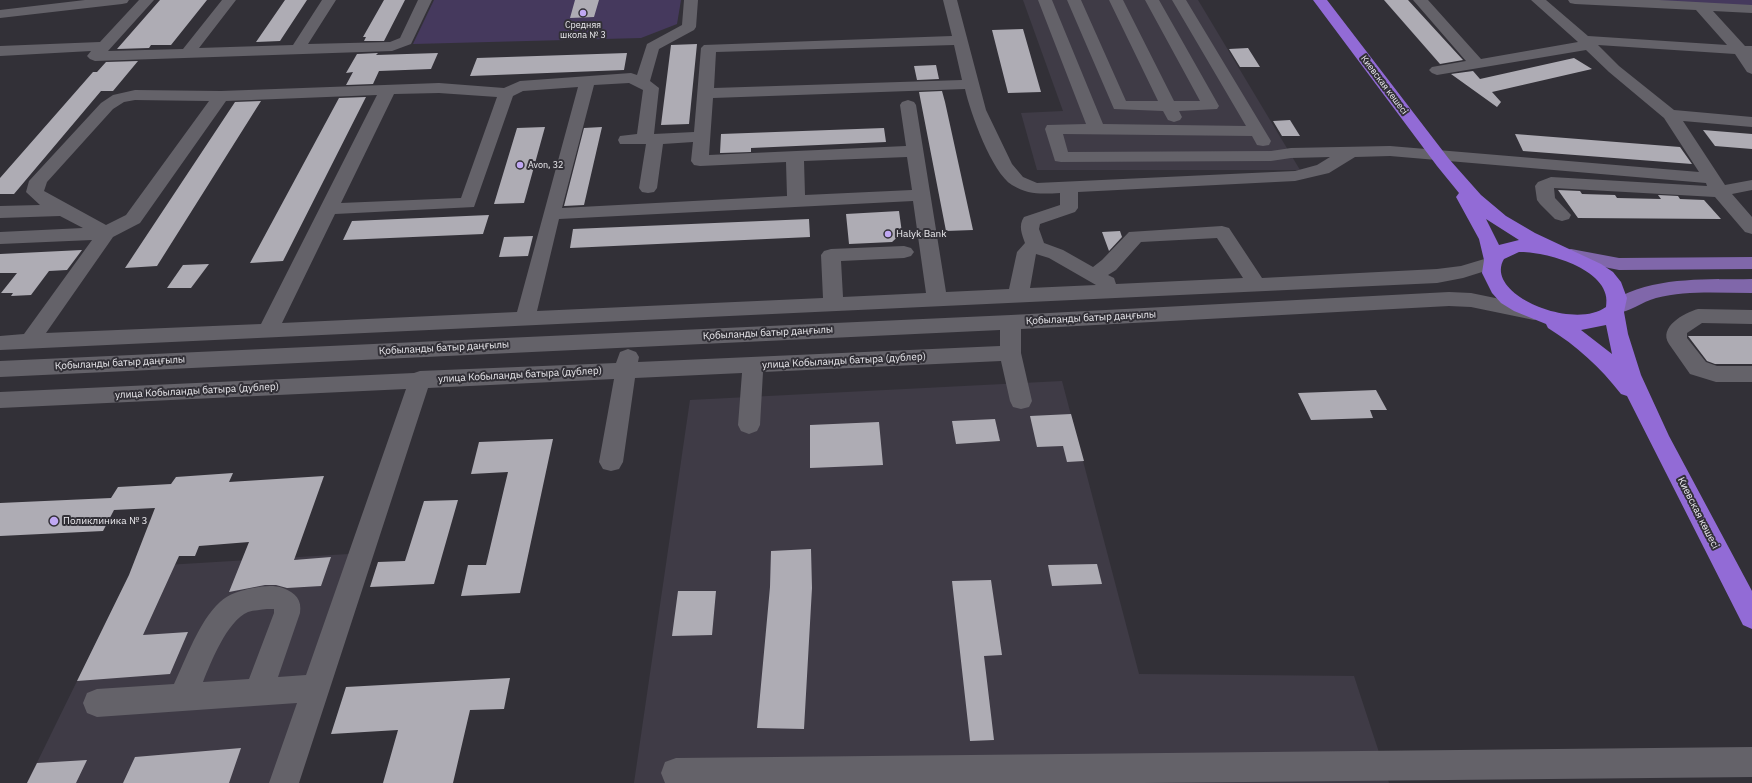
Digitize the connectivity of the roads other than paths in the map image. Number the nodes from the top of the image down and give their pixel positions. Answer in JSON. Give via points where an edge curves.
{"nodes":[{"id":1,"x":147,"y":0,"type":"edge"},
{"id":2,"x":229,"y":0,"type":"edge"},
{"id":3,"x":329,"y":0,"type":"edge"},
{"id":4,"x":425,"y":0,"type":"edge"},
{"id":5,"x":691,"y":0,"type":"edge"},
{"id":6,"x":950,"y":0,"type":"edge"},
{"id":7,"x":1045,"y":0,"type":"edge"},
{"id":8,"x":1074,"y":0,"type":"edge"},
{"id":9,"x":1116,"y":0,"type":"edge"},
{"id":10,"x":1152,"y":0,"type":"edge"},
{"id":11,"x":1179,"y":0,"type":"edge"},
{"id":12,"x":1320,"y":0,"type":"edge"},
{"id":13,"x":1420,"y":0,"type":"edge"},
{"id":14,"x":1538,"y":0,"type":"edge"},
{"id":15,"x":1575,"y":0,"type":"edge"},
{"id":16,"x":117,"y":1,"type":"edge"},
{"id":17,"x":1701,"y":7,"type":"junction"},
{"id":18,"x":1752,"y":9,"type":"edge"},
{"id":19,"x":0,"y":14,"type":"edge"},
{"id":20,"x":960,"y":40,"type":"junction"},
{"id":21,"x":1586,"y":43,"type":"junction"},
{"id":22,"x":104,"y":46,"type":"junction"},
{"id":23,"x":298,"y":49,"type":"junction"},
{"id":24,"x":1746,"y":50,"type":"edge"},
{"id":25,"x":0,"y":51,"type":"edge"},
{"id":26,"x":187,"y":53,"type":"junction"},
{"id":27,"x":1477,"y":64,"type":"junction"},
{"id":28,"x":1752,"y":69,"type":"edge"},
{"id":29,"x":1437,"y":70,"type":"dead end"},
{"id":30,"x":587,"y":81,"type":"junction"},
{"id":31,"x":642,"y":83,"type":"junction"},
{"id":32,"x":971,"y":84,"type":"junction"},
{"id":33,"x":388,"y":90,"type":"junction"},
{"id":34,"x":506,"y":93,"type":"junction"},
{"id":35,"x":706,"y":93,"type":"junction"},
{"id":36,"x":221,"y":96,"type":"junction"},
{"id":37,"x":908,"y":105,"type":"dead end"},
{"id":38,"x":1169,"y":106,"type":"junction"},
{"id":39,"x":1670,"y":115,"type":"junction"},
{"id":40,"x":1752,"y":122,"type":"edge"},
{"id":41,"x":1097,"y":130,"type":"junction"},
{"id":42,"x":1181,"y":130,"type":"junction"},
{"id":43,"x":1257,"y":131,"type":"junction"},
{"id":44,"x":702,"y":137,"type":"junction"},
{"id":45,"x":650,"y":139,"type":"junction"},
{"id":46,"x":626,"y":140,"type":"dead end"},
{"id":47,"x":915,"y":151,"type":"junction"},
{"id":48,"x":1349,"y":153,"type":"junction"},
{"id":49,"x":1436,"y":154,"type":"junction"},
{"id":50,"x":1272,"y":156,"type":"junction"},
{"id":51,"x":795,"y":157,"type":"junction"},
{"id":52,"x":1449,"y":170,"type":"junction"},
{"id":53,"x":1716,"y":185,"type":"junction"},
{"id":54,"x":1752,"y":185,"type":"edge"},
{"id":55,"x":648,"y":188,"type":"dead end"},
{"id":56,"x":1069,"y":188,"type":"junction"},
{"id":57,"x":922,"y":196,"type":"junction"},
{"id":58,"x":796,"y":202,"type":"junction"},
{"id":59,"x":328,"y":209,"type":"junction"},
{"id":60,"x":63,"y":210,"type":"junction"},
{"id":61,"x":0,"y":212,"type":"edge"},
{"id":62,"x":551,"y":214,"type":"junction"},
{"id":63,"x":1562,"y":215,"type":"dead end"},
{"id":64,"x":1752,"y":228,"type":"edge"},
{"id":65,"x":106,"y":233,"type":"junction"},
{"id":66,"x":0,"y":238,"type":"edge"},
{"id":67,"x":1036,"y":247,"type":"junction"},
{"id":68,"x":904,"y":252,"type":"dead end"},
{"id":69,"x":1565,"y":253,"type":"junction"},
{"id":70,"x":1492,"y":261,"type":"junction"},
{"id":71,"x":1752,"y":263,"type":"edge"},
{"id":72,"x":1094,"y":276,"type":"junction"},
{"id":73,"x":1257,"y":285,"type":"junction"},
{"id":74,"x":1752,"y":286,"type":"edge"},
{"id":75,"x":1120,"y":291,"type":"junction"},
{"id":76,"x":1018,"y":296,"type":"junction"},
{"id":77,"x":937,"y":300,"type":"junction"},
{"id":78,"x":833,"y":305,"type":"junction"},
{"id":79,"x":1615,"y":309,"type":"junction"},
{"id":80,"x":633,"y":314,"type":"junction"},
{"id":81,"x":1538,"y":314,"type":"junction"},
{"id":82,"x":1752,"y":316,"type":"edge"},
{"id":83,"x":526,"y":319,"type":"junction"},
{"id":84,"x":1011,"y":322,"type":"junction"},
{"id":85,"x":268,"y":330,"type":"junction"},
{"id":86,"x":630,"y":340,"type":"junction"},
{"id":87,"x":30,"y":341,"type":"junction"},
{"id":88,"x":0,"y":343,"type":"edge"},
{"id":89,"x":1010,"y":353,"type":"junction"},
{"id":90,"x":753,"y":365,"type":"junction"},
{"id":91,"x":0,"y":369,"type":"edge"},
{"id":92,"x":626,"y":370,"type":"junction"},
{"id":93,"x":1752,"y":374,"type":"edge"},
{"id":94,"x":420,"y":379,"type":"junction"},
{"id":95,"x":0,"y":400,"type":"edge"},
{"id":96,"x":1021,"y":401,"type":"dead end"},
{"id":97,"x":1643,"y":408,"type":"junction"},
{"id":98,"x":749,"y":425,"type":"dead end"},
{"id":99,"x":611,"y":462,"type":"dead end"},
{"id":100,"x":1752,"y":618,"type":"edge"},
{"id":101,"x":316,"y":688,"type":"junction"},
{"id":102,"x":258,"y":693,"type":"junction"},
{"id":103,"x":182,"y":697,"type":"junction"},
{"id":104,"x":97,"y":703,"type":"dead end"},
{"id":105,"x":1752,"y":762,"type":"edge"},
{"id":106,"x":676,"y":773,"type":"dead end"},
{"id":107,"x":284,"y":783,"type":"edge"}],
"edges":[{"from":1,"to":22,"type":"street"},
{"from":2,"to":26,"type":"street"},
{"from":3,"to":23,"type":"street"},
{"from":4,"to":23,"type":"street","via":[[406,41],[392,46]]},
{"from":5,"to":31,"type":"street","via":[[688,27],[652,47]]},
{"from":6,"to":20,"type":"street"},
{"from":7,"to":41,"type":"street"},
{"from":8,"to":38,"type":"street","via":[[1120,106]]},
{"from":9,"to":38,"type":"street"},
{"from":10,"to":38,"type":"street","via":[[1211,106]]},
{"from":11,"to":43,"type":"street"},
{"from":12,"to":49,"type":"highway","name":"Киевская көшесі"},
{"from":13,"to":27,"type":"street"},
{"from":14,"to":21,"type":"street"},
{"from":15,"to":17,"type":"street"},
{"from":16,"to":19,"type":"street"},
{"from":17,"to":18,"type":"street"},
{"from":17,"to":24,"type":"street"},
{"from":20,"to":32,"type":"street"},
{"from":20,"to":35,"type":"street","via":[[709,48]]},
{"from":21,"to":24,"type":"street"},
{"from":21,"to":27,"type":"street"},
{"from":21,"to":39,"type":"street"},
{"from":22,"to":25,"type":"street"},
{"from":22,"to":26,"type":"street","via":[[95,56]]},
{"from":23,"to":26,"type":"street"},
{"from":24,"to":28,"type":"street"},
{"from":27,"to":29,"type":"street"},
{"from":30,"to":31,"type":"street","via":[[631,78]]},
{"from":30,"to":34,"type":"street","via":[[520,86]]},
{"from":30,"to":62,"type":"street"},
{"from":31,"to":45,"type":"street","via":[[651,88]]},
{"from":32,"to":35,"type":"street"},
{"from":32,"to":56,"type":"street","via":[[978,110],[1004,166],[1017,181],[1035,189]]},
{"from":33,"to":34,"type":"street","via":[[439,88]]},
{"from":33,"to":36,"type":"street"},
{"from":33,"to":59,"type":"street"},
{"from":34,"to":59,"type":"street","via":[[468,203]]},
{"from":35,"to":44,"type":"street"},
{"from":36,"to":60,"type":"street","via":[[135,95],[119,98],[107,106],[38,181],[35,192]]},
{"from":36,"to":65,"type":"street","via":[[133,219]]},
{"from":37,"to":47,"type":"street"},
{"from":38,"to":42,"type":"street"},
{"from":39,"to":40,"type":"street"},
{"from":39,"to":53,"type":"street"},
{"from":41,"to":42,"type":"street"},
{"from":41,"to":50,"type":"street","via":[[1053,129],[1061,157]]},
{"from":42,"to":43,"type":"street"},
{"from":43,"to":50,"type":"street"},
{"from":44,"to":45,"type":"street"},
{"from":44,"to":51,"type":"street","via":[[700,161]]},
{"from":45,"to":46,"type":"street"},
{"from":45,"to":55,"type":"street"},
{"from":47,"to":51,"type":"street"},
{"from":47,"to":57,"type":"street"},
{"from":48,"to":49,"type":"street","via":[[1390,151]]},
{"from":48,"to":50,"type":"street","via":[[1291,153]]},
{"from":48,"to":56,"type":"street","via":[[1323,169],[1296,176]]},
{"from":49,"to":52,"type":"highway","name":"Киевская көшесі"},
{"from":49,"to":53,"type":"street"},
{"from":51,"to":58,"type":"street"},
{"from":52,"to":69,"type":"highway","via":[[1499,220],[1528,237]]},
{"from":52,"to":70,"type":"highway","via":[[1488,239]]},
{"from":53,"to":54,"type":"street"},
{"from":53,"to":63,"type":"street","via":[[1551,182],[1544,186],[1546,200]]},
{"from":53,"to":64,"type":"street"},
{"from":56,"to":67,"type":"street","via":[[1069,208],[1032,221],[1030,230]]},
{"from":57,"to":58,"type":"street"},
{"from":57,"to":77,"type":"street"},
{"from":58,"to":62,"type":"street"},
{"from":59,"to":85,"type":"street"},
{"from":60,"to":61,"type":"street"},
{"from":60,"to":65,"type":"street"},
{"from":62,"to":83,"type":"street"},
{"from":65,"to":66,"type":"street"},
{"from":65,"to":87,"type":"street"},
{"from":67,"to":72,"type":"street","via":[[1056,254]]},
{"from":67,"to":76,"type":"street","via":[[1030,248],[1027,252]]},
{"from":68,"to":78,"type":"street","via":[[831,255]]},
{"from":69,"to":70,"type":"highway","via":[[1538,246],[1518,246],[1503,250]]},
{"from":69,"to":71,"type":"main road","via":[[1619,264]]},
{"from":69,"to":79,"type":"highway","via":[[1592,266],[1607,279],[1616,293]]},
{"from":70,"to":73,"type":"street","via":[[1463,272],[1437,276]]},
{"from":70,"to":81,"type":"highway","via":[[1492,275],[1499,288],[1514,302]]},
{"from":72,"to":73,"type":"street","via":[[1109,265],[1136,236],[1222,232]]},
{"from":72,"to":75,"type":"street"},
{"from":73,"to":75,"type":"street"},
{"from":74,"to":79,"type":"main road","via":[[1672,289],[1645,294]]},
{"from":75,"to":76,"type":"street"},
{"from":76,"to":77,"type":"street"},
{"from":77,"to":78,"type":"street"},
{"from":78,"to":80,"type":"street"},
{"from":79,"to":81,"type":"highway","via":[[1603,320],[1586,323],[1565,322]]},
{"from":79,"to":97,"type":"highway","via":[[1616,330]]},
{"from":80,"to":83,"type":"street"},
{"from":80,"to":86,"type":"street"},
{"from":81,"to":84,"type":"street","name":"Қобыланды батыр даңғылы","via":[[1471,300],[1450,299]]},
{"from":81,"to":97,"type":"highway","via":[[1595,349],[1613,367]]},
{"from":82,"to":93,"type":"street","via":[[1698,316],[1676,330],[1676,339],[1698,368],[1716,374]]},
{"from":83,"to":85,"type":"street"},
{"from":84,"to":86,"type":"street","name":"Қобыланды батыр даңғылы"},
{"from":84,"to":89,"type":"street"},
{"from":85,"to":87,"type":"street"},
{"from":86,"to":91,"type":"street","name":"Қобыланды батыр даңғылы"},
{"from":86,"to":92,"type":"street"},
{"from":87,"to":88,"type":"street"},
{"from":89,"to":90,"type":"street","name":"улица Кобыланды батыра (дублер)"},
{"from":89,"to":96,"type":"street"},
{"from":90,"to":92,"type":"street","name":"улица Кобыланды батыра (дублер)"},
{"from":90,"to":98,"type":"street"},
{"from":92,"to":94,"type":"street","name":"улица Кобыланды батыра (дублер)"},
{"from":92,"to":99,"type":"street"},
{"from":94,"to":95,"type":"street","name":"улица Кобыланды батыра (дублер)"},
{"from":94,"to":101,"type":"street"},
{"from":97,"to":100,"type":"highway","name":"Киевская көшесі"},
{"from":101,"to":102,"type":"street"},
{"from":101,"to":107,"type":"street"},
{"from":102,"to":103,"type":"street"},
{"from":102,"to":103,"type":"street","via":[[287,613],[288,605],[285,600],[277,597],[250,600],[229,610],[217,624]]},
{"from":103,"to":104,"type":"street"},
{"from":105,"to":106,"type":"street"}]}
